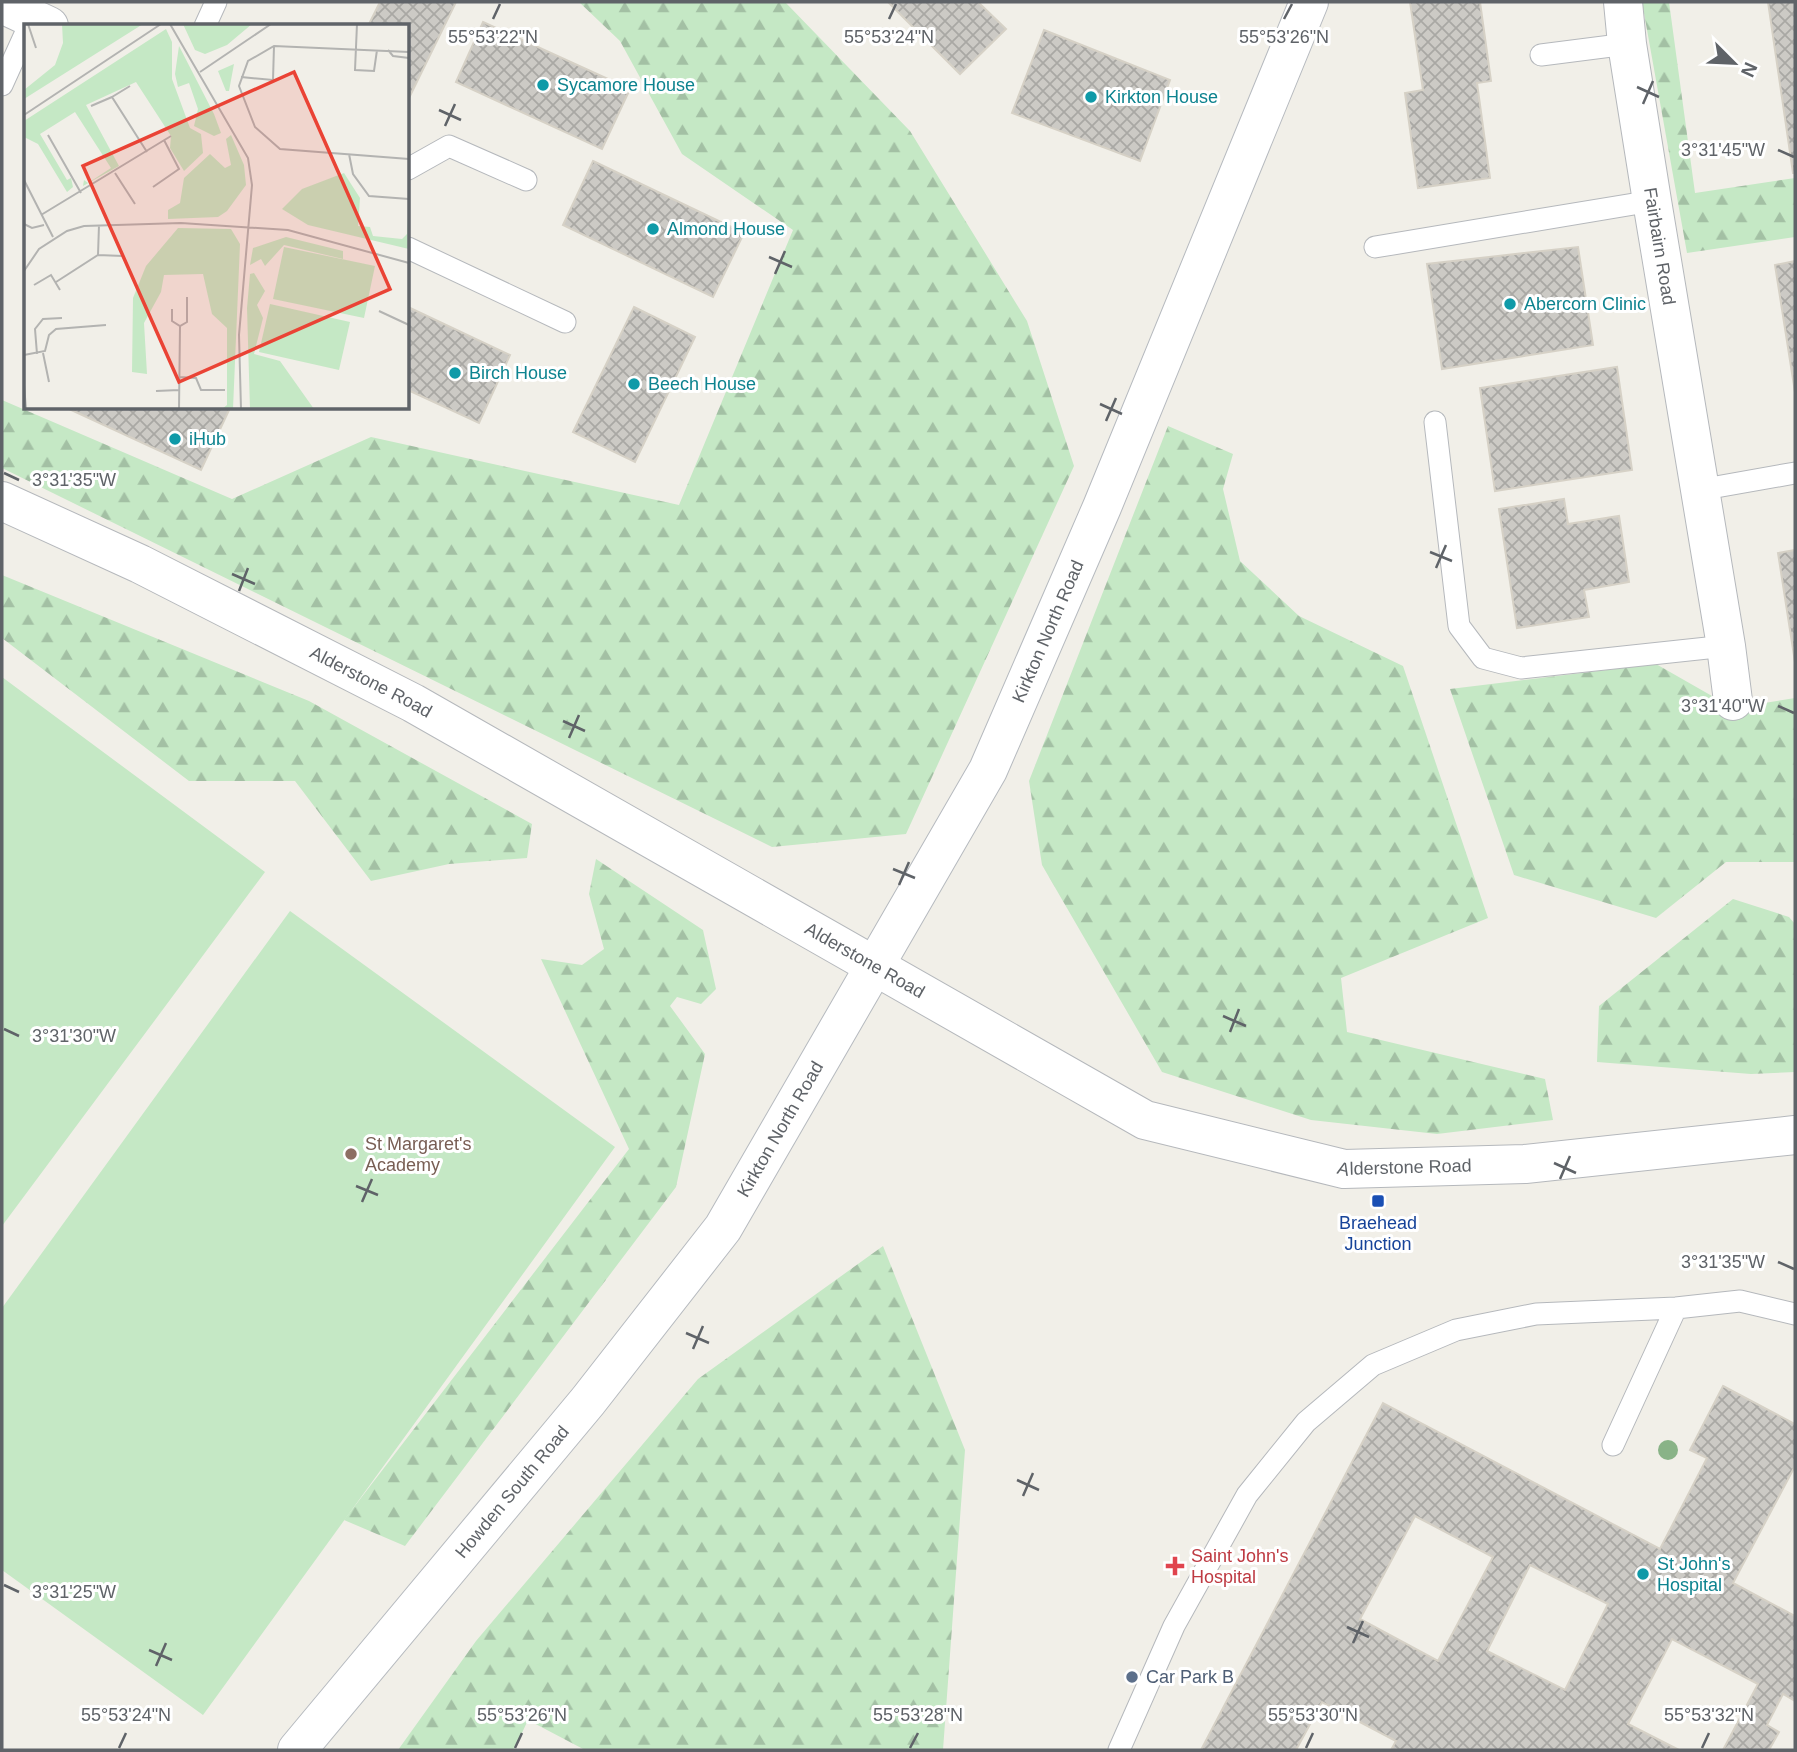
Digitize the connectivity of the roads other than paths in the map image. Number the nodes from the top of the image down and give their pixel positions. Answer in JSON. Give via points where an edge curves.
{"nodes":[{"id":1,"x":216,"y":2,"type":"edge"},
{"id":2,"x":1309,"y":2,"type":"edge"},
{"id":3,"x":1623,"y":2,"type":"edge"},
{"id":4,"x":206,"y":24,"type":"edge"},
{"id":5,"x":24,"y":32,"type":"edge"},
{"id":6,"x":1627,"y":44,"type":"junction"},
{"id":7,"x":1541,"y":55,"type":"dead end"},
{"id":8,"x":2,"y":85,"type":"edge"},
{"id":9,"x":410,"y":168,"type":"edge"},
{"id":10,"x":526,"y":180,"type":"dead end"},
{"id":11,"x":1652,"y":201,"type":"junction"},
{"id":12,"x":1375,"y":247,"type":"dead end"},
{"id":13,"x":410,"y":249,"type":"edge"},
{"id":14,"x":565,"y":322,"type":"dead end"},
{"id":15,"x":1435,"y":422,"type":"dead end"},
{"id":16,"x":1795,"y":474,"type":"edge"},
{"id":17,"x":1699,"y":490,"type":"junction"},
{"id":18,"x":2,"y":501,"type":"edge"},
{"id":19,"x":1726,"y":646,"type":"junction"},
{"id":20,"x":1734,"y":701,"type":"dead end"},
{"id":21,"x":875,"y":966,"type":"junction"},
{"id":22,"x":1795,"y":1135,"type":"edge"},
{"id":23,"x":723,"y":1228,"type":"joint"},
{"id":24,"x":1676,"y":1308,"type":"junction"},
{"id":25,"x":1795,"y":1314,"type":"edge"},
{"id":26,"x":1613,"y":1445,"type":"dead end"},
{"id":27,"x":297,"y":1750,"type":"edge"},
{"id":28,"x":1119,"y":1750,"type":"edge"}],
"edges":[{"from":1,"to":4,"type":"lane"},
{"from":2,"to":21,"type":"street","name":"Kirkton North Road","via":[[1107,495],[988,770]]},
{"from":3,"to":6,"type":"street","name":"Fairbairn Road"},
{"from":5,"to":8,"type":"lane"},
{"from":6,"to":7,"type":"lane"},
{"from":6,"to":11,"type":"street","name":"Fairbairn Road"},
{"from":9,"to":10,"type":"lane","via":[[449,146]]},
{"from":11,"to":12,"type":"lane"},
{"from":11,"to":17,"type":"street","name":"Fairbairn Road"},
{"from":13,"to":14,"type":"lane"},
{"from":15,"to":19,"type":"lane","via":[[1459,626],[1483,658],[1521,668]]},
{"from":16,"to":17,"type":"lane"},
{"from":17,"to":19,"type":"street","name":"Fairbairn Road"},
{"from":18,"to":21,"type":"street","name":"Alderstone Road","via":[[140,564],[413,703]]},
{"from":19,"to":20,"type":"street","name":"Fairbairn Road"},
{"from":21,"to":22,"type":"street","name":"Alderstone Road","via":[[1145,1119],[1344,1169],[1525,1164]]},
{"from":21,"to":23,"type":"street","name":"Kirkton North Road"},
{"from":23,"to":27,"type":"street","name":"Howden South Road","via":[[588,1401]]},
{"from":24,"to":25,"type":"lane","via":[[1740,1301]]},
{"from":24,"to":26,"type":"lane"},
{"from":24,"to":28,"type":"lane","via":[[1536,1314],[1456,1330],[1373,1365],[1306,1422],[1247,1494],[1174,1626]]}]}
